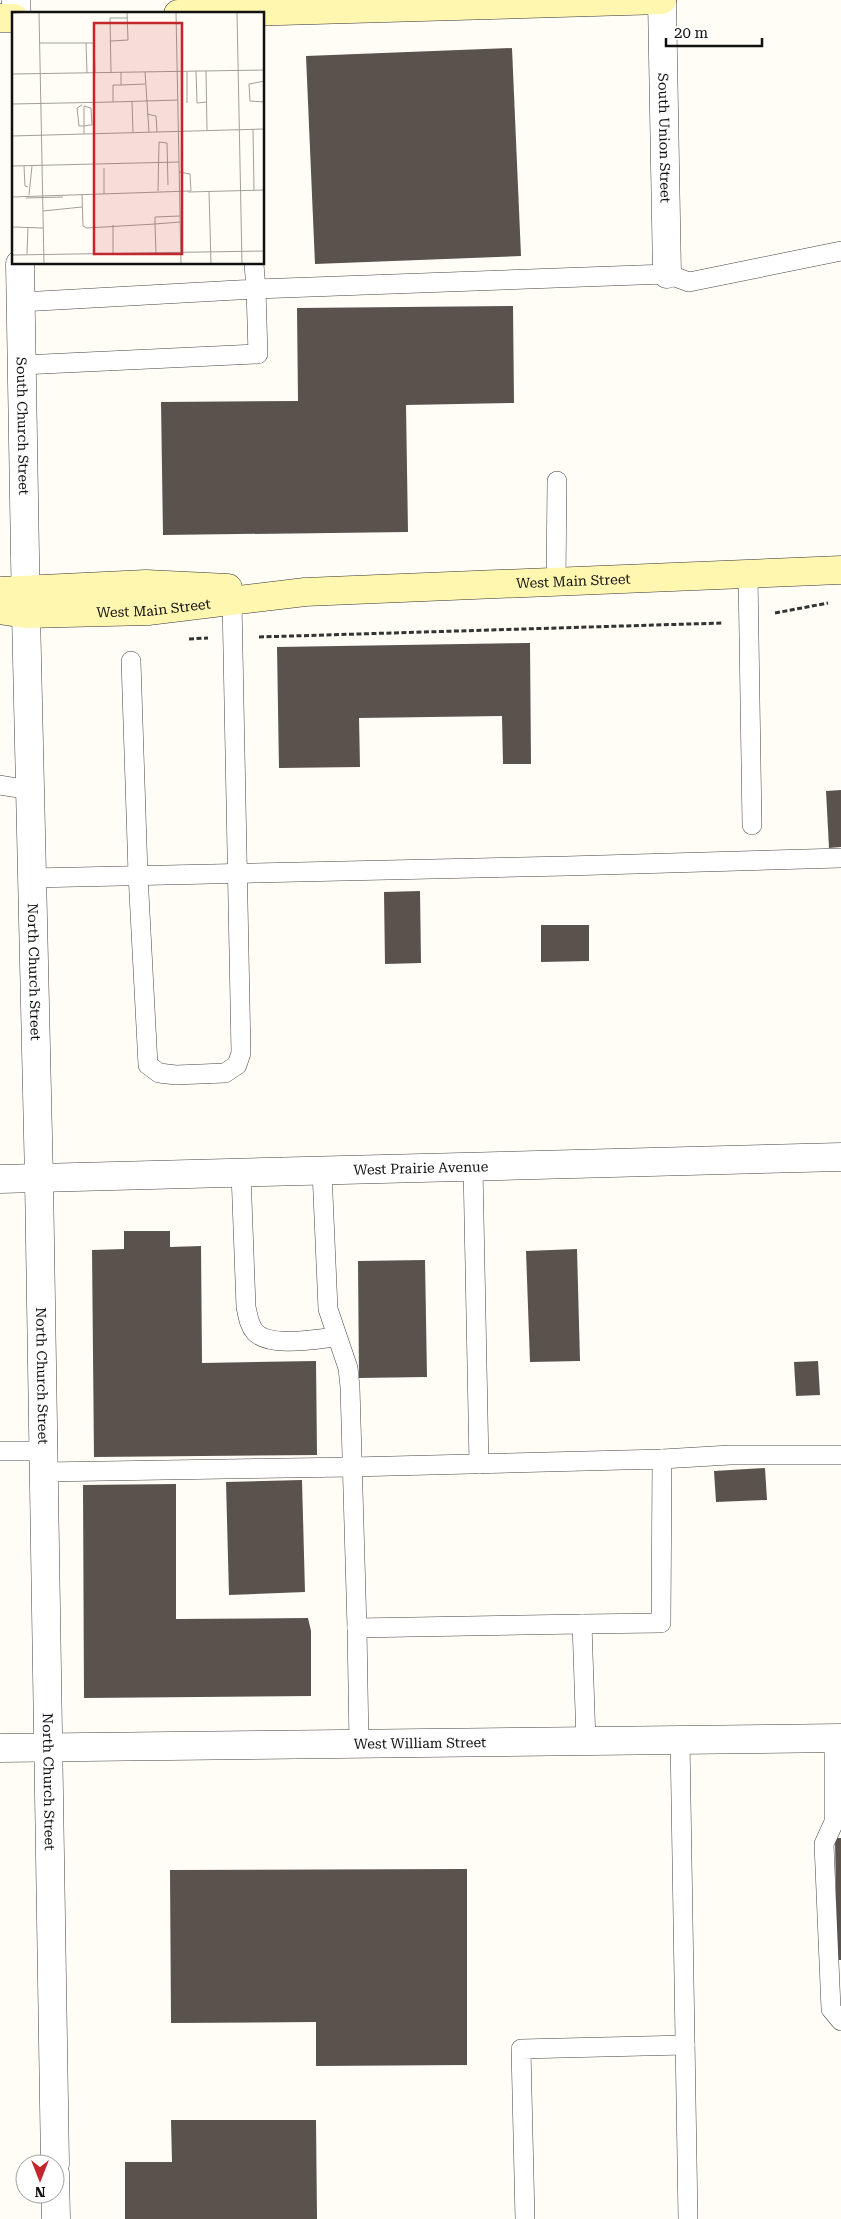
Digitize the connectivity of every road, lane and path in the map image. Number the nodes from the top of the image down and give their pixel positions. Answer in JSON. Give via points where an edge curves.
{"nodes":[{"id":1,"x":662,"y":0,"type":"edge"},
{"id":2,"x":265,"y":12,"type":"edge"},
{"id":3,"x":841,"y":251,"type":"edge"},
{"id":4,"x":20,"y":265,"type":"edge"},
{"id":5,"x":254,"y":265,"type":"edge"},
{"id":6,"x":667,"y":274,"type":"junction"},
{"id":7,"x":256,"y":289,"type":"junction"},
{"id":8,"x":21,"y":302,"type":"junction"},
{"id":9,"x":22,"y":365,"type":"junction"},
{"id":10,"x":557,"y":481,"type":"dead end"},
{"id":11,"x":841,"y":570,"type":"edge"},
{"id":12,"x":748,"y":574,"type":"junction"},
{"id":13,"x":556,"y":582,"type":"junction"},
{"id":14,"x":305,"y":592,"type":"junction"},
{"id":15,"x":13,"y":601,"type":"edge"},
{"id":16,"x":232,"y":601,"type":"junction"},
{"id":17,"x":837,"y":602,"type":"dead end"},
{"id":18,"x":749,"y":618,"type":"junction"},
{"id":19,"x":233,"y":638,"type":"junction"},
{"id":20,"x":183,"y":639,"type":"dead end"},
{"id":21,"x":132,"y":661,"type":"dead end"},
{"id":22,"x":0,"y":785,"type":"edge"},
{"id":23,"x":30,"y":790,"type":"junction"},
{"id":24,"x":752,"y":825,"type":"dead end"},
{"id":25,"x":841,"y":858,"type":"edge"},
{"id":26,"x":237,"y":873,"type":"junction"},
{"id":27,"x":138,"y":874,"type":"junction"},
{"id":28,"x":32,"y":878,"type":"junction"},
{"id":29,"x":841,"y":1157,"type":"edge"},
{"id":30,"x":473,"y":1167,"type":"junction"},
{"id":31,"x":322,"y":1171,"type":"junction"},
{"id":32,"x":240,"y":1173,"type":"junction"},
{"id":33,"x":0,"y":1179,"type":"edge"},
{"id":34,"x":39,"y":1179,"type":"junction"},
{"id":35,"x":336,"y":1337,"type":"junction"},
{"id":36,"x":0,"y":1451,"type":"edge"},
{"id":37,"x":841,"y":1455,"type":"edge"},
{"id":38,"x":662,"y":1459,"type":"junction"},
{"id":39,"x":44,"y":1462,"type":"junction"},
{"id":40,"x":479,"y":1464,"type":"junction"},
{"id":41,"x":352,"y":1467,"type":"junction"},
{"id":42,"x":582,"y":1624,"type":"junction"},
{"id":43,"x":357,"y":1628,"type":"junction"},
{"id":44,"x":837,"y":1738,"type":"edge"},
{"id":45,"x":680,"y":1740,"type":"junction"},
{"id":46,"x":586,"y":1741,"type":"junction"},
{"id":47,"x":359,"y":1743,"type":"junction"},
{"id":48,"x":48,"y":1747,"type":"junction"},
{"id":49,"x":0,"y":1748,"type":"edge"},
{"id":50,"x":841,"y":2021,"type":"edge"},
{"id":51,"x":685,"y":2046,"type":"junction"},
{"id":52,"x":55,"y":2154,"type":"edge"},
{"id":53,"x":56,"y":2204,"type":"edge"},
{"id":54,"x":56,"y":2219,"type":"edge"},
{"id":55,"x":525,"y":2219,"type":"edge"},
{"id":56,"x":688,"y":2219,"type":"edge"}],
"edges":[{"from":1,"to":2,"type":"street"},
{"from":1,"to":6,"type":"street","name":"South Union Street"},
{"from":3,"to":6,"type":"lane","via":[[689,282]]},
{"from":4,"to":8,"type":"street","name":"South Church Street"},
{"from":5,"to":7,"type":"lane"},
{"from":6,"to":7,"type":"lane"},
{"from":7,"to":8,"type":"lane"},
{"from":7,"to":9,"type":"lane","via":[[258,354]]},
{"from":8,"to":9,"type":"street","name":"South Church Street"},
{"from":9,"to":15,"type":"street","name":"South Church Street"},
{"from":10,"to":13,"type":"lane"},
{"from":11,"to":12,"type":"street","name":"West Main Street"},
{"from":12,"to":13,"type":"street","name":"West Main Street"},
{"from":12,"to":18,"type":"lane"},
{"from":13,"to":14,"type":"street","name":"West Main Street"},
{"from":14,"to":15,"type":"street","name":"West Main Street","via":[[146,584]]},
{"from":14,"to":16,"type":"street","name":"West Main Street"},
{"from":15,"to":16,"type":"street","name":"West Main Street","via":[[148,611]]},
{"from":15,"to":23,"type":"street","name":"North Church Street"},
{"from":16,"to":19,"type":"lane"},
{"from":17,"to":18,"type":"path"},
{"from":18,"to":19,"type":"path","via":[[717,624]]},
{"from":18,"to":24,"type":"lane"},
{"from":19,"to":20,"type":"path"},
{"from":19,"to":26,"type":"lane"},
{"from":21,"to":27,"type":"lane"},
{"from":22,"to":23,"type":"lane"},
{"from":23,"to":28,"type":"street","name":"North Church Street"},
{"from":25,"to":26,"type":"lane"},
{"from":26,"to":27,"type":"lane"},
{"from":26,"to":27,"type":"lane","via":[[241,1053],[237,1065],[225,1073],[176,1075],[159,1073],[148,1065]]},
{"from":27,"to":28,"type":"lane"},
{"from":28,"to":34,"type":"street","name":"North Church Street"},
{"from":29,"to":30,"type":"street","name":"West Prairie Avenue"},
{"from":30,"to":31,"type":"street","name":"West Prairie Avenue"},
{"from":30,"to":40,"type":"lane"},
{"from":31,"to":32,"type":"street","name":"West Prairie Avenue"},
{"from":31,"to":35,"type":"lane","via":[[328,1309]]},
{"from":32,"to":34,"type":"street","name":"West Prairie Avenue"},
{"from":32,"to":35,"type":"lane","via":[[249,1323],[256,1334],[267,1339],[286,1341]]},
{"from":33,"to":34,"type":"street","name":"West Prairie Avenue"},
{"from":34,"to":39,"type":"street","name":"North Church Street"},
{"from":35,"to":41,"type":"lane","via":[[348,1368]]},
{"from":36,"to":39,"type":"lane"},
{"from":37,"to":38,"type":"lane"},
{"from":38,"to":40,"type":"lane"},
{"from":38,"to":42,"type":"lane","via":[[661,1623]]},
{"from":39,"to":41,"type":"lane"},
{"from":39,"to":48,"type":"street","name":"North Church Street"},
{"from":40,"to":41,"type":"lane"},
{"from":41,"to":43,"type":"lane"},
{"from":42,"to":43,"type":"lane"},
{"from":42,"to":46,"type":"lane"},
{"from":43,"to":47,"type":"lane"},
{"from":44,"to":45,"type":"street","name":"West William Street"},
{"from":44,"to":50,"type":"lane","via":[[834,1822],[824,1844],[831,2009]]},
{"from":45,"to":46,"type":"street","name":"West William Street"},
{"from":45,"to":51,"type":"lane"},
{"from":46,"to":47,"type":"street","name":"West William Street"},
{"from":47,"to":48,"type":"street","name":"West William Street"},
{"from":48,"to":49,"type":"street","name":"West William Street"},
{"from":48,"to":52,"type":"street","name":"North Church Street"},
{"from":51,"to":55,"type":"lane","via":[[521,2049]]},
{"from":51,"to":56,"type":"lane"},
{"from":53,"to":54,"type":"street"}]}
